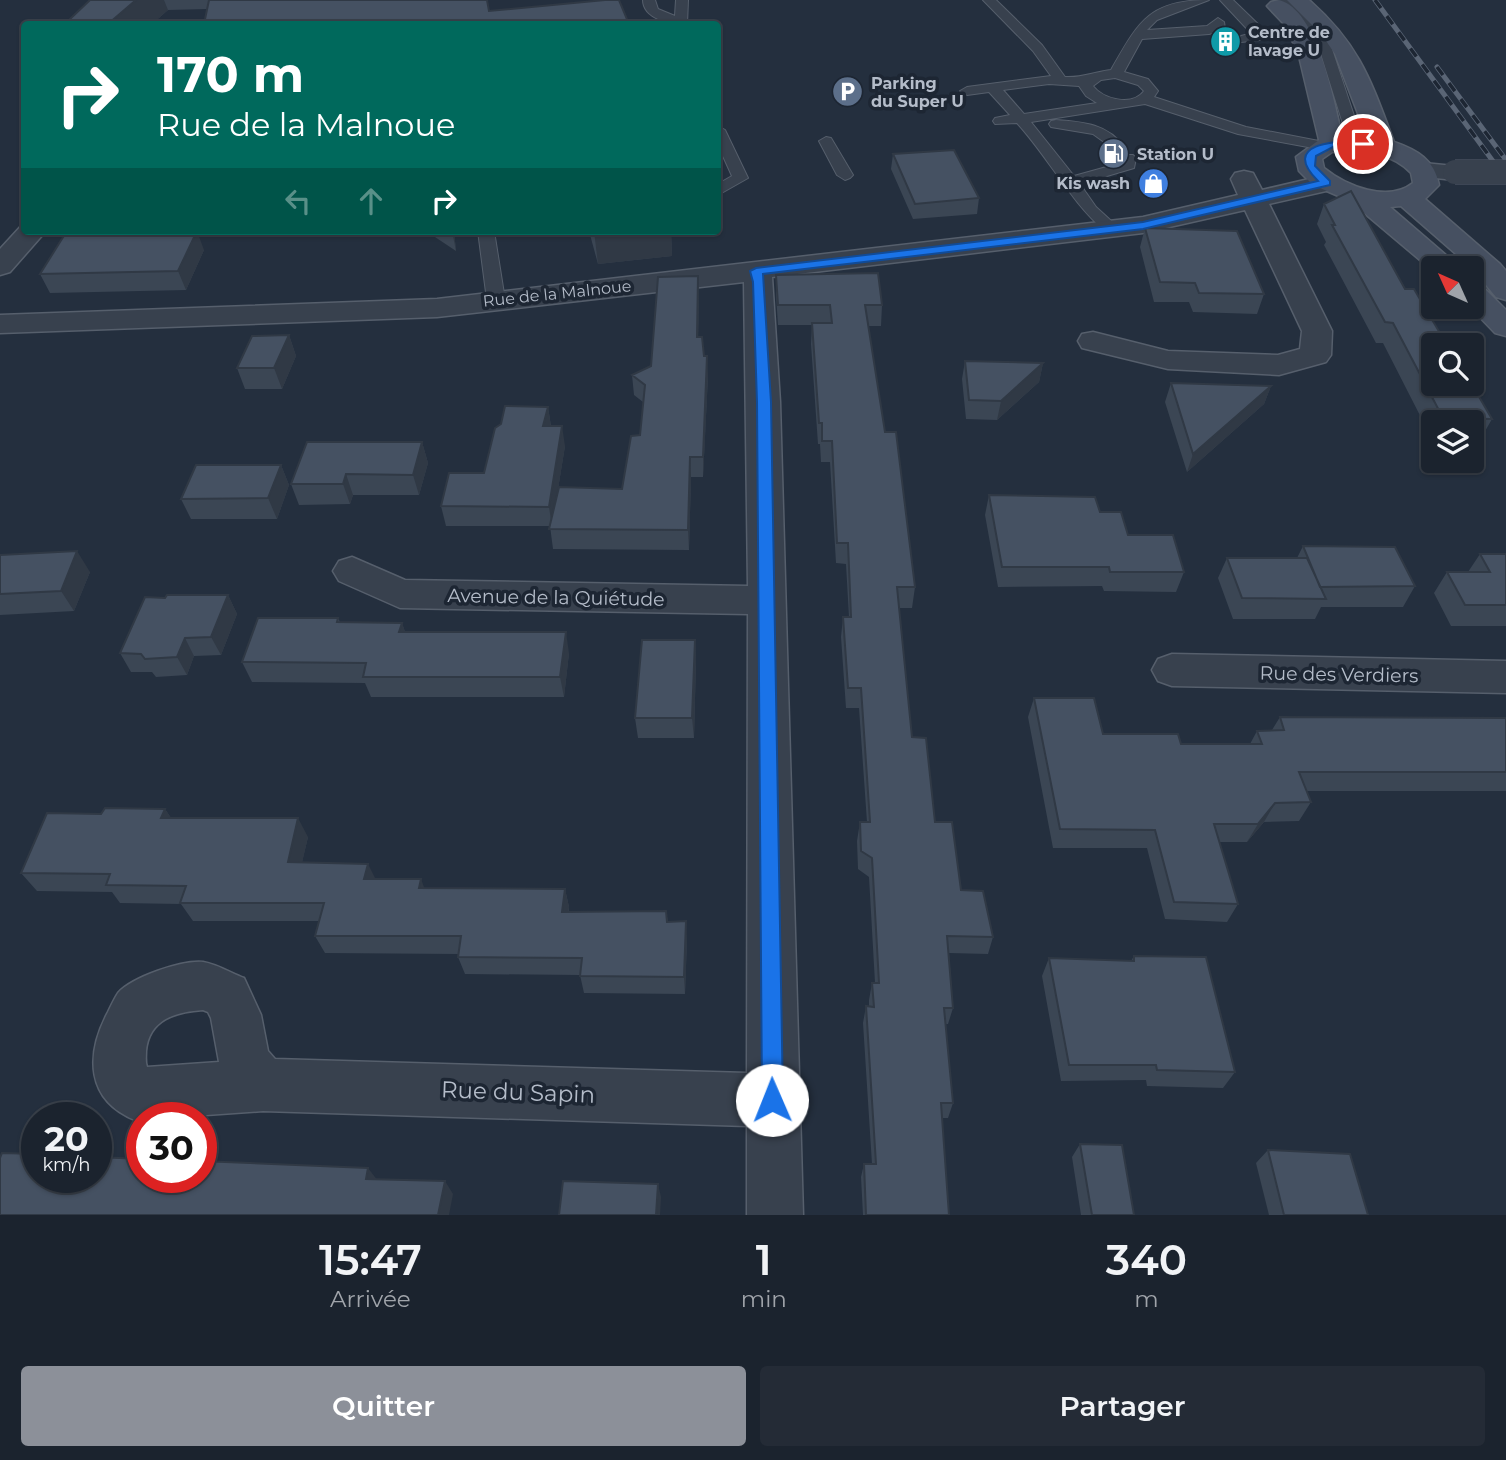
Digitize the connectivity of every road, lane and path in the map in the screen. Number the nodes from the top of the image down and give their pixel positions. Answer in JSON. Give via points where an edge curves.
{"nodes":[{"id":1,"x":649,"y":0,"type":"edge"},
{"id":2,"x":989,"y":0,"type":"edge"},
{"id":3,"x":1226,"y":0,"type":"edge"},
{"id":4,"x":1271,"y":0,"type":"edge"},
{"id":5,"x":1284,"y":0,"type":"edge"},
{"id":6,"x":1297,"y":0,"type":"edge"},
{"id":7,"x":1200,"y":1,"type":"edge"},
{"id":8,"x":682,"y":2,"type":"edge"},
{"id":9,"x":674,"y":21,"type":"edge"},
{"id":10,"x":681,"y":21,"type":"edge"},
{"id":11,"x":1177,"y":32,"type":"junction"},
{"id":12,"x":1138,"y":34,"type":"junction"},
{"id":13,"x":1246,"y":39,"type":"dead end"},
{"id":14,"x":1204,"y":43,"type":"dead end"},
{"id":15,"x":1116,"y":74,"type":"junction"},
{"id":16,"x":1059,"y":79,"type":"junction"},
{"id":17,"x":1087,"y":82,"type":"junction"},
{"id":18,"x":993,"y":88,"type":"junction"},
{"id":19,"x":967,"y":91,"type":"dead end"},
{"id":20,"x":1146,"y":99,"type":"junction"},
{"id":21,"x":1120,"y":103,"type":"junction"},
{"id":22,"x":1022,"y":118,"type":"junction"},
{"id":23,"x":1000,"y":121,"type":"dead end"},
{"id":24,"x":1243,"y":131,"type":"joint"},
{"id":25,"x":721,"y":137,"type":"edge"},
{"id":26,"x":826,"y":141,"type":"dead end"},
{"id":27,"x":1383,"y":147,"type":"junction"},
{"id":28,"x":1326,"y":157,"type":"junction"},
{"id":29,"x":1424,"y":171,"type":"junction"},
{"id":30,"x":1506,"y":172,"type":"edge"},
{"id":31,"x":845,"y":174,"type":"dead end"},
{"id":32,"x":1070,"y":182,"type":"junction"},
{"id":33,"x":721,"y":188,"type":"edge"},
{"id":34,"x":1248,"y":189,"type":"junction"},
{"id":35,"x":1360,"y":196,"type":"junction"},
{"id":36,"x":1406,"y":197,"type":"junction"},
{"id":37,"x":1111,"y":228,"type":"junction"},
{"id":38,"x":28,"y":235,"type":"edge"},
{"id":39,"x":487,"y":235,"type":"edge"},
{"id":40,"x":1432,"y":256,"type":"edge"},
{"id":41,"x":0,"y":266,"type":"edge"},
{"id":42,"x":756,"y":271,"type":"junction"},
{"id":43,"x":1506,"y":291,"type":"edge"},
{"id":44,"x":496,"y":300,"type":"junction"},
{"id":45,"x":1484,"y":304,"type":"edge"},
{"id":46,"x":0,"y":324,"type":"edge"},
{"id":47,"x":1506,"y":327,"type":"edge"},
{"id":48,"x":1093,"y":341,"type":"dead end"},
{"id":49,"x":352,"y":571,"type":"dead end"},
{"id":50,"x":766,"y":600,"type":"junction"},
{"id":51,"x":1172,"y":670,"type":"dead end"},
{"id":52,"x":1506,"y":677,"type":"edge"},
{"id":53,"x":263,"y":1084,"type":"dead end"},
{"id":54,"x":772,"y":1100,"type":"junction"},
{"id":55,"x":775,"y":1215,"type":"edge"}],
"edges":[{"from":1,"to":9,"type":"lane","via":[[654,12]]},
{"from":2,"to":16,"type":"lane"},
{"from":3,"to":13,"type":"lane","via":[[1256,30],[1255,37]]},
{"from":4,"to":28,"type":"street","via":[[1299,27],[1307,45]]},
{"from":5,"to":28,"type":"lane","via":[[1322,37]]},
{"from":6,"to":27,"type":"street","via":[[1339,42]]},
{"from":7,"to":11,"type":"lane","via":[[1220,26]]},
{"from":7,"to":12,"type":"lane","via":[[1153,17]]},
{"from":8,"to":10,"type":"lane"},
{"from":11,"to":12,"type":"lane"},
{"from":11,"to":14,"type":"lane"},
{"from":12,"to":15,"type":"lane"},
{"from":15,"to":17,"type":"lane"},
{"from":15,"to":20,"type":"lane","via":[[1148,86],[1151,90]]},
{"from":16,"to":17,"type":"lane"},
{"from":16,"to":18,"type":"lane"},
{"from":17,"to":21,"type":"lane","via":[[1092,95]]},
{"from":18,"to":19,"type":"lane"},
{"from":18,"to":22,"type":"lane"},
{"from":20,"to":21,"type":"lane"},
{"from":20,"to":24,"type":"lane"},
{"from":21,"to":22,"type":"lane"},
{"from":22,"to":23,"type":"lane"},
{"from":22,"to":32,"type":"lane"},
{"from":22,"to":32,"type":"lane","via":[[1094,127],[1109,136],[1129,165]]},
{"from":24,"to":28,"type":"lane","via":[[1282,151]]},
{"from":25,"to":33,"type":"lane","via":[[740,178]]},
{"from":26,"to":31,"type":"lane"},
{"from":27,"to":28,"type":"street"},
{"from":27,"to":29,"type":"street"},
{"from":28,"to":34,"type":"street","name":"Rue de la Malnoue"},
{"from":28,"to":35,"type":"street"},
{"from":29,"to":30,"type":"street","bridge":true},
{"from":29,"to":36,"type":"street","via":[[1424,188]]},
{"from":32,"to":37,"type":"lane","via":[[1090,210]]},
{"from":34,"to":37,"type":"street","name":"Rue de la Malnoue","via":[[1143,225]]},
{"from":34,"to":48,"type":"street","via":[[1317,331],[1315,355],[1279,365],[1168,360]]},
{"from":35,"to":36,"type":"street"},
{"from":35,"to":40,"type":"street"},
{"from":36,"to":43,"type":"street","via":[[1490,270]]},
{"from":37,"to":42,"type":"street","name":"Rue de la Malnoue"},
{"from":38,"to":41,"type":"street"},
{"from":39,"to":44,"type":"lane"},
{"from":42,"to":44,"type":"street","name":"Rue de la Malnoue"},
{"from":42,"to":50,"type":"street","via":[[764,402]]},
{"from":44,"to":46,"type":"street","name":"Rue de la Malnoue","via":[[436,308]]},
{"from":45,"to":47,"type":"street"},
{"from":49,"to":50,"type":"street","name":"Avenue de la Quiétude","via":[[400,594]]},
{"from":50,"to":54,"type":"street"},
{"from":51,"to":52,"type":"street","name":"Rue des Verdiers"},
{"from":53,"to":54,"type":"street","name":"Rue du Sapin"},
{"from":54,"to":55,"type":"street"}]}
